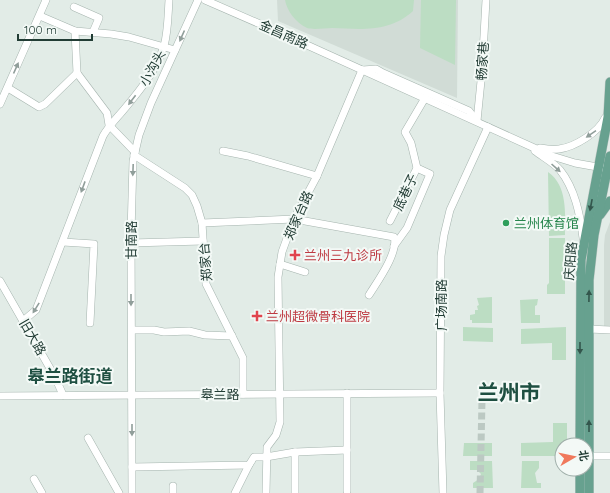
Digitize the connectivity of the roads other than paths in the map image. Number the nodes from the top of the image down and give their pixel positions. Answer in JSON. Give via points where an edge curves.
{"nodes":[{"id":1,"x":46,"y":0,"type":"edge"},
{"id":2,"x":170,"y":0,"type":"edge"},
{"id":3,"x":198,"y":0,"type":"edge"},
{"id":4,"x":205,"y":0,"type":"edge"},
{"id":5,"x":486,"y":0,"type":"edge"},
{"id":6,"x":74,"y":7,"type":"dead end"},
{"id":7,"x":40,"y":16,"type":"junction"},
{"id":8,"x":75,"y":31,"type":"junction"},
{"id":9,"x":94,"y":32,"type":"junction"},
{"id":10,"x":164,"y":46,"type":"junction"},
{"id":11,"x":175,"y":50,"type":"junction"},
{"id":12,"x":362,"y":70,"type":"junction"},
{"id":13,"x":77,"y":73,"type":"junction"},
{"id":14,"x":610,"y":82,"type":"edge"},
{"id":15,"x":8,"y":88,"type":"junction"},
{"id":16,"x":425,"y":98,"type":"junction"},
{"id":17,"x":609,"y":102,"type":"edge"},
{"id":18,"x":0,"y":104,"type":"edge"},
{"id":19,"x":477,"y":122,"type":"junction"},
{"id":20,"x":109,"y":125,"type":"junction"},
{"id":21,"x":488,"y":127,"type":"junction"},
{"id":22,"x":525,"y":144,"type":"junction"},
{"id":23,"x":223,"y":151,"type":"dead end"},
{"id":24,"x":134,"y":153,"type":"junction"},
{"id":25,"x":610,"y":156,"type":"edge"},
{"id":26,"x":417,"y":168,"type":"junction"},
{"id":27,"x":605,"y":168,"type":"edge"},
{"id":28,"x":317,"y":176,"type":"junction"},
{"id":29,"x":610,"y":201,"type":"edge"},
{"id":30,"x":294,"y":219,"type":"junction"},
{"id":31,"x":597,"y":219,"type":"junction"},
{"id":32,"x":390,"y":221,"type":"dead end"},
{"id":33,"x":202,"y":223,"type":"junction"},
{"id":34,"x":203,"y":241,"type":"junction"},
{"id":35,"x":584,"y":241,"type":"junction"},
{"id":36,"x":63,"y":242,"type":"junction"},
{"id":37,"x":131,"y":243,"type":"junction"},
{"id":38,"x":394,"y":246,"type":"junction"},
{"id":39,"x":280,"y":264,"type":"junction"},
{"id":40,"x":304,"y":272,"type":"dead end"},
{"id":41,"x":0,"y":281,"type":"edge"},
{"id":42,"x":370,"y":295,"type":"dead end"},
{"id":43,"x":23,"y":321,"type":"junction"},
{"id":44,"x":90,"y":323,"type":"dead end"},
{"id":45,"x":589,"y":329,"type":"junction"},
{"id":46,"x":132,"y":330,"type":"junction"},
{"id":47,"x":610,"y":330,"type":"edge"},
{"id":48,"x":232,"y":336,"type":"junction"},
{"id":49,"x":440,"y":392,"type":"junction"},
{"id":50,"x":347,"y":393,"type":"junction"},
{"id":51,"x":132,"y":394,"type":"junction"},
{"id":52,"x":243,"y":394,"type":"junction"},
{"id":53,"x":280,"y":394,"type":"junction"},
{"id":54,"x":64,"y":395,"type":"junction"},
{"id":55,"x":0,"y":396,"type":"edge"},
{"id":56,"x":580,"y":437,"type":"edge"},
{"id":57,"x":589,"y":437,"type":"edge"},
{"id":58,"x":88,"y":438,"type":"dead end"},
{"id":59,"x":347,"y":450,"type":"junction"},
{"id":60,"x":295,"y":452,"type":"junction"},
{"id":61,"x":594,"y":456,"type":"edge"},
{"id":62,"x":610,"y":456,"type":"edge"},
{"id":63,"x":266,"y":457,"type":"junction"},
{"id":64,"x":249,"y":465,"type":"junction"},
{"id":65,"x":132,"y":467,"type":"junction"},
{"id":66,"x":580,"y":477,"type":"edge"},
{"id":67,"x":589,"y":477,"type":"edge"},
{"id":68,"x":34,"y":479,"type":"dead end"},
{"id":69,"x":347,"y":491,"type":"dead end"},
{"id":70,"x":42,"y":493,"type":"edge"},
{"id":71,"x":119,"y":493,"type":"edge"},
{"id":72,"x":132,"y":493,"type":"edge"},
{"id":73,"x":235,"y":493,"type":"edge"},
{"id":74,"x":266,"y":493,"type":"edge"},
{"id":75,"x":295,"y":493,"type":"edge"},
{"id":76,"x":443,"y":493,"type":"edge"},
{"id":77,"x":580,"y":493,"type":"edge"},
{"id":78,"x":589,"y":493,"type":"edge"}],
"edges":[{"from":1,"to":7,"type":"street"},
{"from":2,"to":10,"type":"street","name":"小沟头"},
{"from":3,"to":11,"type":"street","name":"甘南路","one_way":true},
{"from":4,"to":12,"type":"street","name":"金昌南路"},
{"from":5,"to":19,"type":"street","name":"畅家巷"},
{"from":6,"to":9,"type":"street","via":[[99,18]]},
{"from":7,"to":8,"type":"street"},
{"from":15,"to":7,"type":"street","one_way":true},
{"from":8,"to":9,"type":"street"},
{"from":8,"to":13,"type":"street"},
{"from":9,"to":10,"type":"street"},
{"from":10,"to":11,"type":"street"},
{"from":10,"to":20,"type":"street","name":"小沟头","one_way":true,"via":[[158,62],[143,85]]},
{"from":11,"to":24,"type":"street","name":"甘南路","via":[[151,103]]},
{"from":12,"to":16,"type":"street","name":"金昌南路"},
{"from":12,"to":19,"type":"street","name":"金昌南路","via":[[376,69],[383,72],[469,111]]},
{"from":12,"to":28,"type":"street","name":"郑家台路"},
{"from":13,"to":15,"type":"street","via":[[39,107]]},
{"from":13,"to":20,"type":"street","via":[[107,113]]},
{"from":14,"to":17,"type":"main road","name":"庆阳路"},
{"from":15,"to":18,"type":"street"},
{"from":16,"to":19,"type":"street","name":"金昌南路"},
{"from":16,"to":26,"type":"street","name":"底巷子","via":[[405,132],[411,143]]},
{"from":17,"to":22,"type":"street","one_way":true,"via":[[602,126],[577,143],[559,149]]},
{"from":17,"to":27,"type":"main road","name":"庆阳路"},
{"from":19,"to":21,"type":"street","name":"金昌南路"},
{"from":20,"to":24,"type":"street","name":"郑家台"},
{"from":20,"to":36,"type":"street","name":"小沟头","one_way":true},
{"from":21,"to":22,"type":"street","name":"金昌南路"},
{"from":21,"to":49,"type":"street","name":"广场南路","via":[[450,210],[444,235],[441,256]]},
{"from":22,"to":27,"type":"street","name":"金昌南路","via":[[564,160]]},
{"from":22,"to":35,"type":"street","one_way":true,"via":[[559,170],[571,187]]},
{"from":23,"to":28,"type":"street"},
{"from":24,"to":33,"type":"street","name":"郑家台","via":[[192,195]]},
{"from":24,"to":37,"type":"street","name":"甘南路","one_way":true},
{"from":25,"to":27,"type":"main road","name":"庆阳路"},
{"from":26,"to":32,"type":"street","name":"底巷子"},
{"from":26,"to":38,"type":"street","via":[[430,174],[407,228]]},
{"from":27,"to":31,"type":"main road","name":"庆阳路"},
{"from":27,"to":35,"type":"main road","name":"庆阳路","one_way":true},
{"from":28,"to":30,"type":"street","name":"郑家台路"},
{"from":29,"to":31,"type":"main road"},
{"from":30,"to":33,"type":"street"},
{"from":30,"to":38,"type":"street","via":[[394,237]]},
{"from":30,"to":39,"type":"street","name":"郑家台路"},
{"from":45,"to":31,"type":"main road","name":"庆阳路","one_way":true,"via":[[589,280]]},
{"from":33,"to":34,"type":"street","name":"郑家台"},
{"from":34,"to":37,"type":"street"},
{"from":34,"to":48,"type":"street","name":"郑家台","via":[[206,284]]},
{"from":35,"to":56,"type":"main road","name":"庆阳路","one_way":true,"via":[[581,260]]},
{"from":36,"to":43,"type":"street","name":"小沟头","one_way":true,"via":[[36,310]]},
{"from":36,"to":44,"type":"street","via":[[94,244]]},
{"from":37,"to":46,"type":"street","name":"甘南路","one_way":true},
{"from":38,"to":42,"type":"street","via":[[394,251]]},
{"from":39,"to":40,"type":"street"},
{"from":39,"to":53,"type":"street","name":"郑家台路"},
{"from":41,"to":43,"type":"street","name":"旧大路"},
{"from":43,"to":54,"type":"street","name":"旧大路"},
{"from":45,"to":47,"type":"street"},
{"from":57,"to":45,"type":"main road","name":"庆阳路","one_way":true},
{"from":46,"to":48,"type":"street","via":[[189,331],[205,335]]},
{"from":46,"to":51,"type":"street","name":"甘南路"},
{"from":48,"to":52,"type":"street","name":"郑家台","via":[[243,358]]},
{"from":49,"to":50,"type":"street","name":"皋兰路"},
{"from":49,"to":76,"type":"street","name":"广场南路"},
{"from":50,"to":53,"type":"street","name":"皋兰路"},
{"from":50,"to":59,"type":"street"},
{"from":51,"to":52,"type":"street","name":"皋兰路"},
{"from":51,"to":54,"type":"street","name":"皋兰路"},
{"from":51,"to":65,"type":"street","name":"甘南路","one_way":true},
{"from":52,"to":53,"type":"street","name":"皋兰路"},
{"from":53,"to":63,"type":"street","name":"郑家台路","via":[[280,422],[276,435],[267,447]]},
{"from":54,"to":55,"type":"street","name":"皋兰路"},
{"from":58,"to":71,"type":"street"},
{"from":59,"to":60,"type":"street"},
{"from":59,"to":69,"type":"street"},
{"from":60,"to":63,"type":"street"},
{"from":60,"to":75,"type":"street"},
{"from":61,"to":62,"type":"street"},
{"from":63,"to":64,"type":"street","via":[[254,457]]},
{"from":63,"to":74,"type":"street"},
{"from":64,"to":65,"type":"street"},
{"from":64,"to":73,"type":"street"},
{"from":65,"to":72,"type":"street","name":"甘南路"},
{"from":66,"to":77,"type":"main road"},
{"from":67,"to":78,"type":"main road","name":"庆阳路"},
{"from":68,"to":70,"type":"street"}]}
